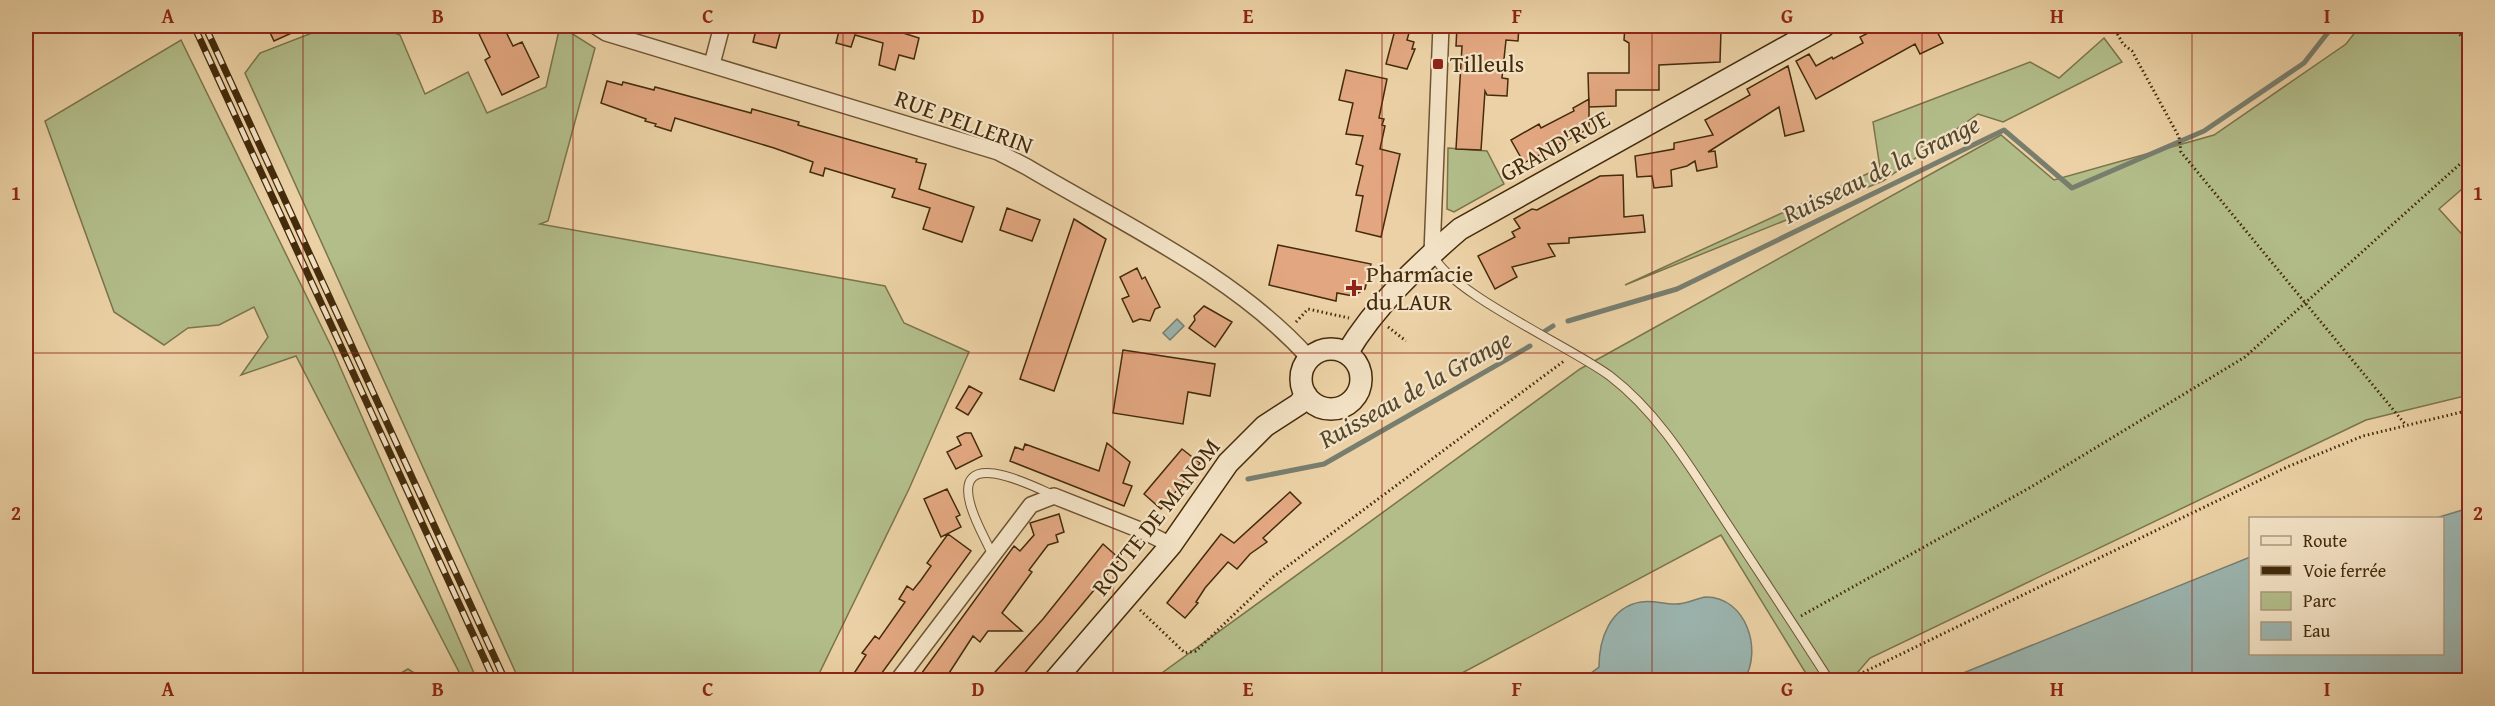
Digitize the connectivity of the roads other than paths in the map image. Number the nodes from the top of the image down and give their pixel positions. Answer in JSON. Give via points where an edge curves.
{"nodes":[{"id":1,"x":595,"y":26,"type":"edge"},
{"id":2,"x":722,"y":26,"type":"edge"},
{"id":3,"x":1441,"y":26,"type":"edge"},
{"id":4,"x":1824,"y":26,"type":"edge"},
{"id":5,"x":712,"y":64,"type":"junction"},
{"id":6,"x":1432,"y":253,"type":"junction"},
{"id":7,"x":1347,"y":354,"type":"junction"},
{"id":8,"x":1309,"y":358,"type":"junction"},
{"id":9,"x":1306,"y":395,"type":"junction"},
{"id":10,"x":1054,"y":496,"type":"junction"},
{"id":11,"x":1171,"y":545,"type":"junction"},
{"id":12,"x":992,"y":554,"type":"junction"},
{"id":13,"x":898,"y":681,"type":"edge"},
{"id":14,"x":1055,"y":681,"type":"edge"},
{"id":15,"x":1829,"y":681,"type":"edge"}],
"edges":[{"from":1,"to":5,"type":"street","name":"RUE PELLERIN","via":[[606,33]]},
{"from":2,"to":5,"type":"street"},
{"from":3,"to":6,"type":"street"},
{"from":4,"to":6,"type":"street","name":"GRAND'RUE","via":[[1460,229]]},
{"from":5,"to":8,"type":"street","name":"RUE PELLERIN","via":[[952,137],[1027,167],[1233,289],[1286,333]]},
{"from":6,"to":7,"type":"street","name":"GRAND'RUE","via":[[1364,324]]},
{"from":6,"to":15,"type":"lane","via":[[1460,286],[1575,353],[1644,404],[1673,442]]},
{"from":7,"to":8,"type":"street","via":[[1327,349]]},
{"from":7,"to":9,"type":"street","via":[[1354,360],[1360,377],[1359,387],[1348,403],[1321,407]]},
{"from":8,"to":9,"type":"street","via":[[1301,376]]},
{"from":9,"to":11,"type":"street","name":"ROUTE DE MANOM","via":[[1235,455]]},
{"from":10,"to":11,"type":"street"},
{"from":10,"to":12,"type":"street","via":[[1031,505]]},
{"from":10,"to":12,"type":"lane","via":[[995,472],[984,472],[973,480],[970,503]]},
{"from":11,"to":14,"type":"street","name":"ROUTE DE MANOM"},
{"from":12,"to":13,"type":"street"}]}
